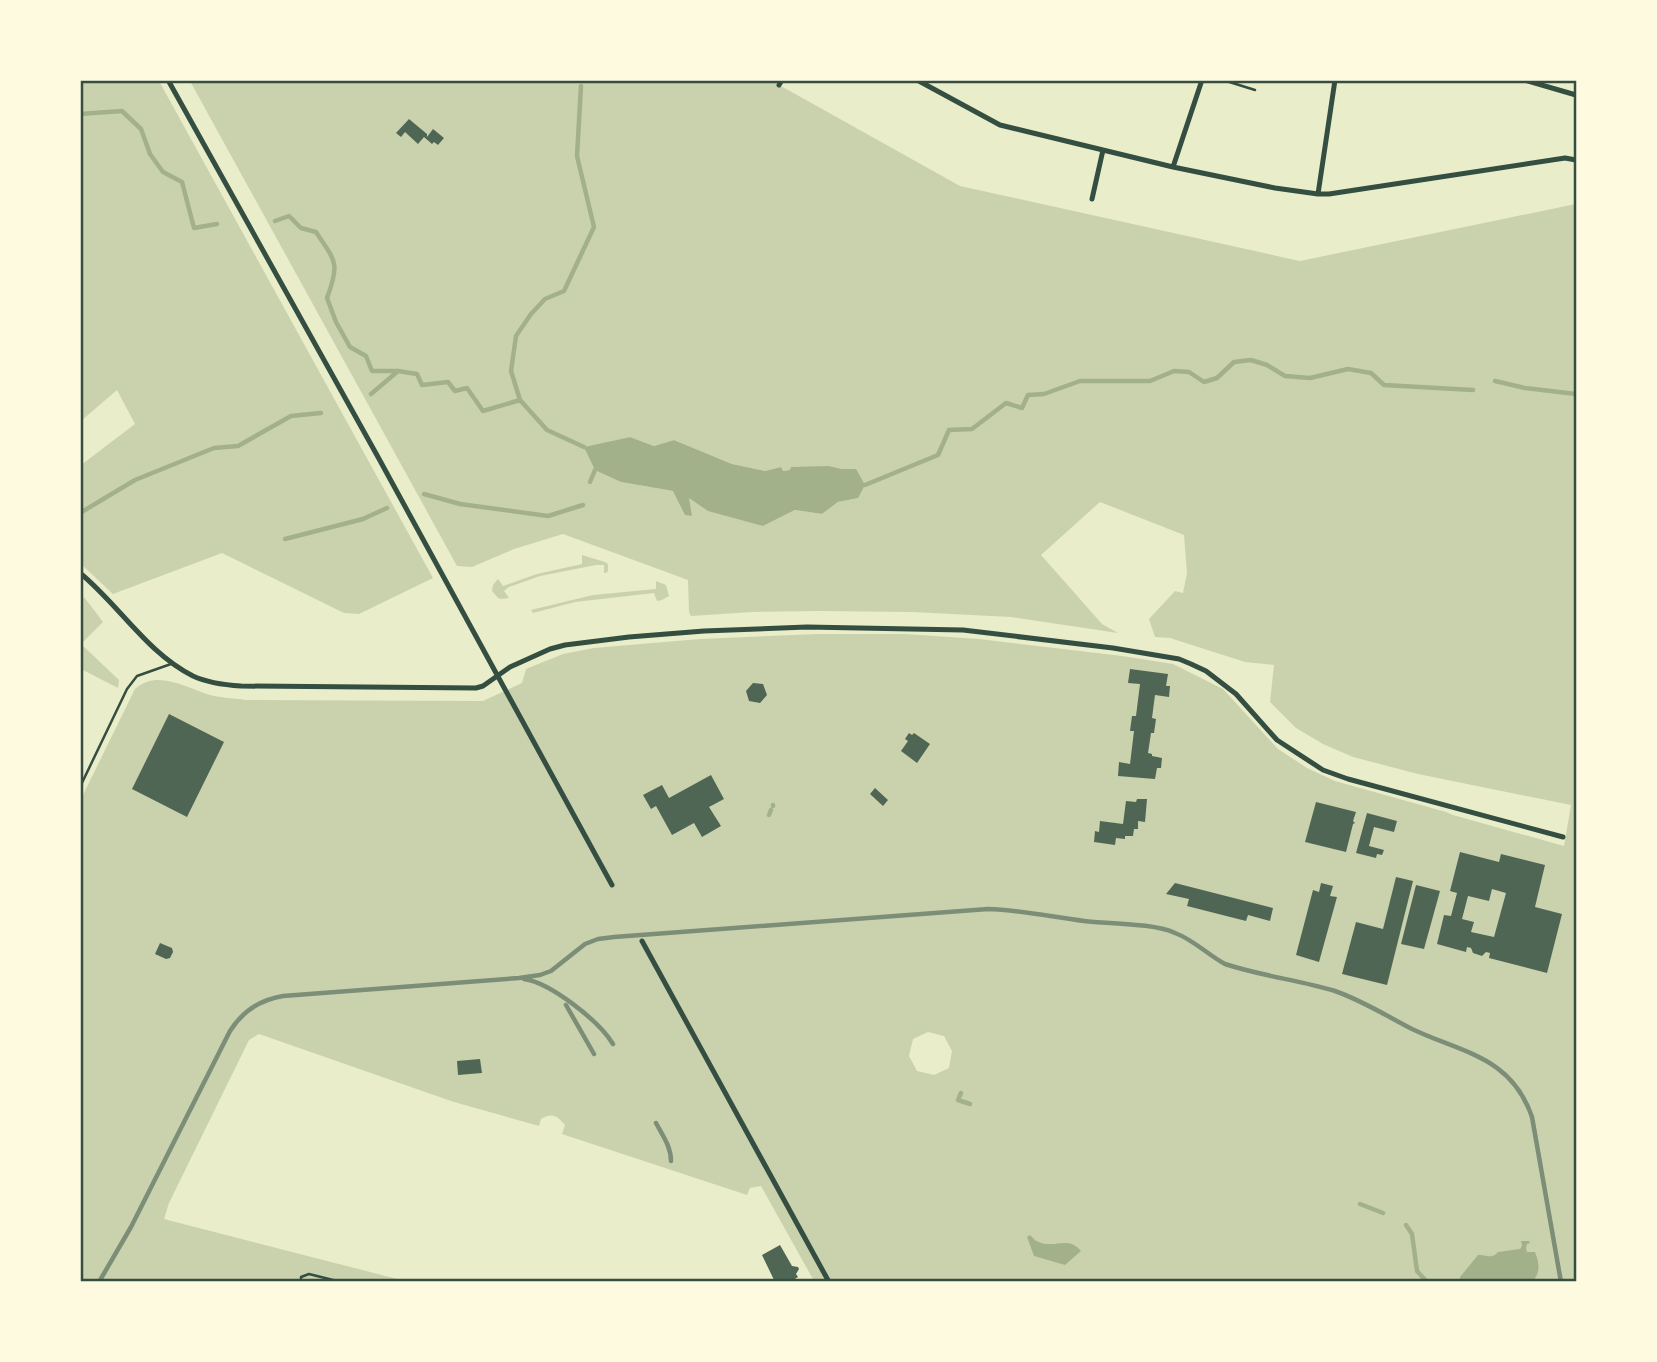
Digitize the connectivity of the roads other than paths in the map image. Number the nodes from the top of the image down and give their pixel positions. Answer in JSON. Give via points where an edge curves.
{"nodes":[{"id":1,"x":168,"y":80,"type":"edge"},
{"id":2,"x":917,"y":80,"type":"edge"},
{"id":3,"x":1202,"y":80,"type":"edge"},
{"id":4,"x":1223,"y":80,"type":"edge"},
{"id":5,"x":1335,"y":80,"type":"edge"},
{"id":6,"x":1524,"y":80,"type":"edge"},
{"id":7,"x":1255,"y":90,"type":"dead end"},
{"id":8,"x":1577,"y":95,"type":"edge"},
{"id":9,"x":1103,"y":150,"type":"junction"},
{"id":10,"x":1577,"y":159,"type":"edge"},
{"id":11,"x":1173,"y":167,"type":"junction"},
{"id":12,"x":1318,"y":194,"type":"junction"},
{"id":13,"x":1092,"y":199,"type":"dead end"},
{"id":14,"x":80,"y":573,"type":"edge"},
{"id":15,"x":172,"y":663,"type":"junction"},
{"id":16,"x":498,"y":675,"type":"junction"},
{"id":17,"x":80,"y":787,"type":"edge"},
{"id":18,"x":1563,"y":838,"type":"dead end"},
{"id":19,"x":612,"y":885,"type":"dead end"},
{"id":20,"x":642,"y":941,"type":"dead end"},
{"id":21,"x":828,"y":1282,"type":"edge"}],
"edges":[{"from":1,"to":16,"type":"street"},
{"from":2,"to":9,"type":"street","via":[[1000,125]]},
{"from":3,"to":11,"type":"street"},
{"from":4,"to":7,"type":"lane"},
{"from":5,"to":12,"type":"street"},
{"from":6,"to":8,"type":"street"},
{"from":9,"to":11,"type":"street"},
{"from":9,"to":13,"type":"street"},
{"from":10,"to":12,"type":"street"},
{"from":11,"to":12,"type":"street"},
{"from":14,"to":15,"type":"street"},
{"from":15,"to":16,"type":"street","via":[[195,677],[241,686],[476,688]]},
{"from":15,"to":17,"type":"lane","via":[[137,676],[127,689]]},
{"from":16,"to":18,"type":"street","via":[[565,645],[704,631],[807,627],[963,630],[1113,648],[1179,659],[1206,671],[1236,694],[1277,740],[1338,776]]},
{"from":16,"to":19,"type":"street"},
{"from":20,"to":21,"type":"street"}]}
